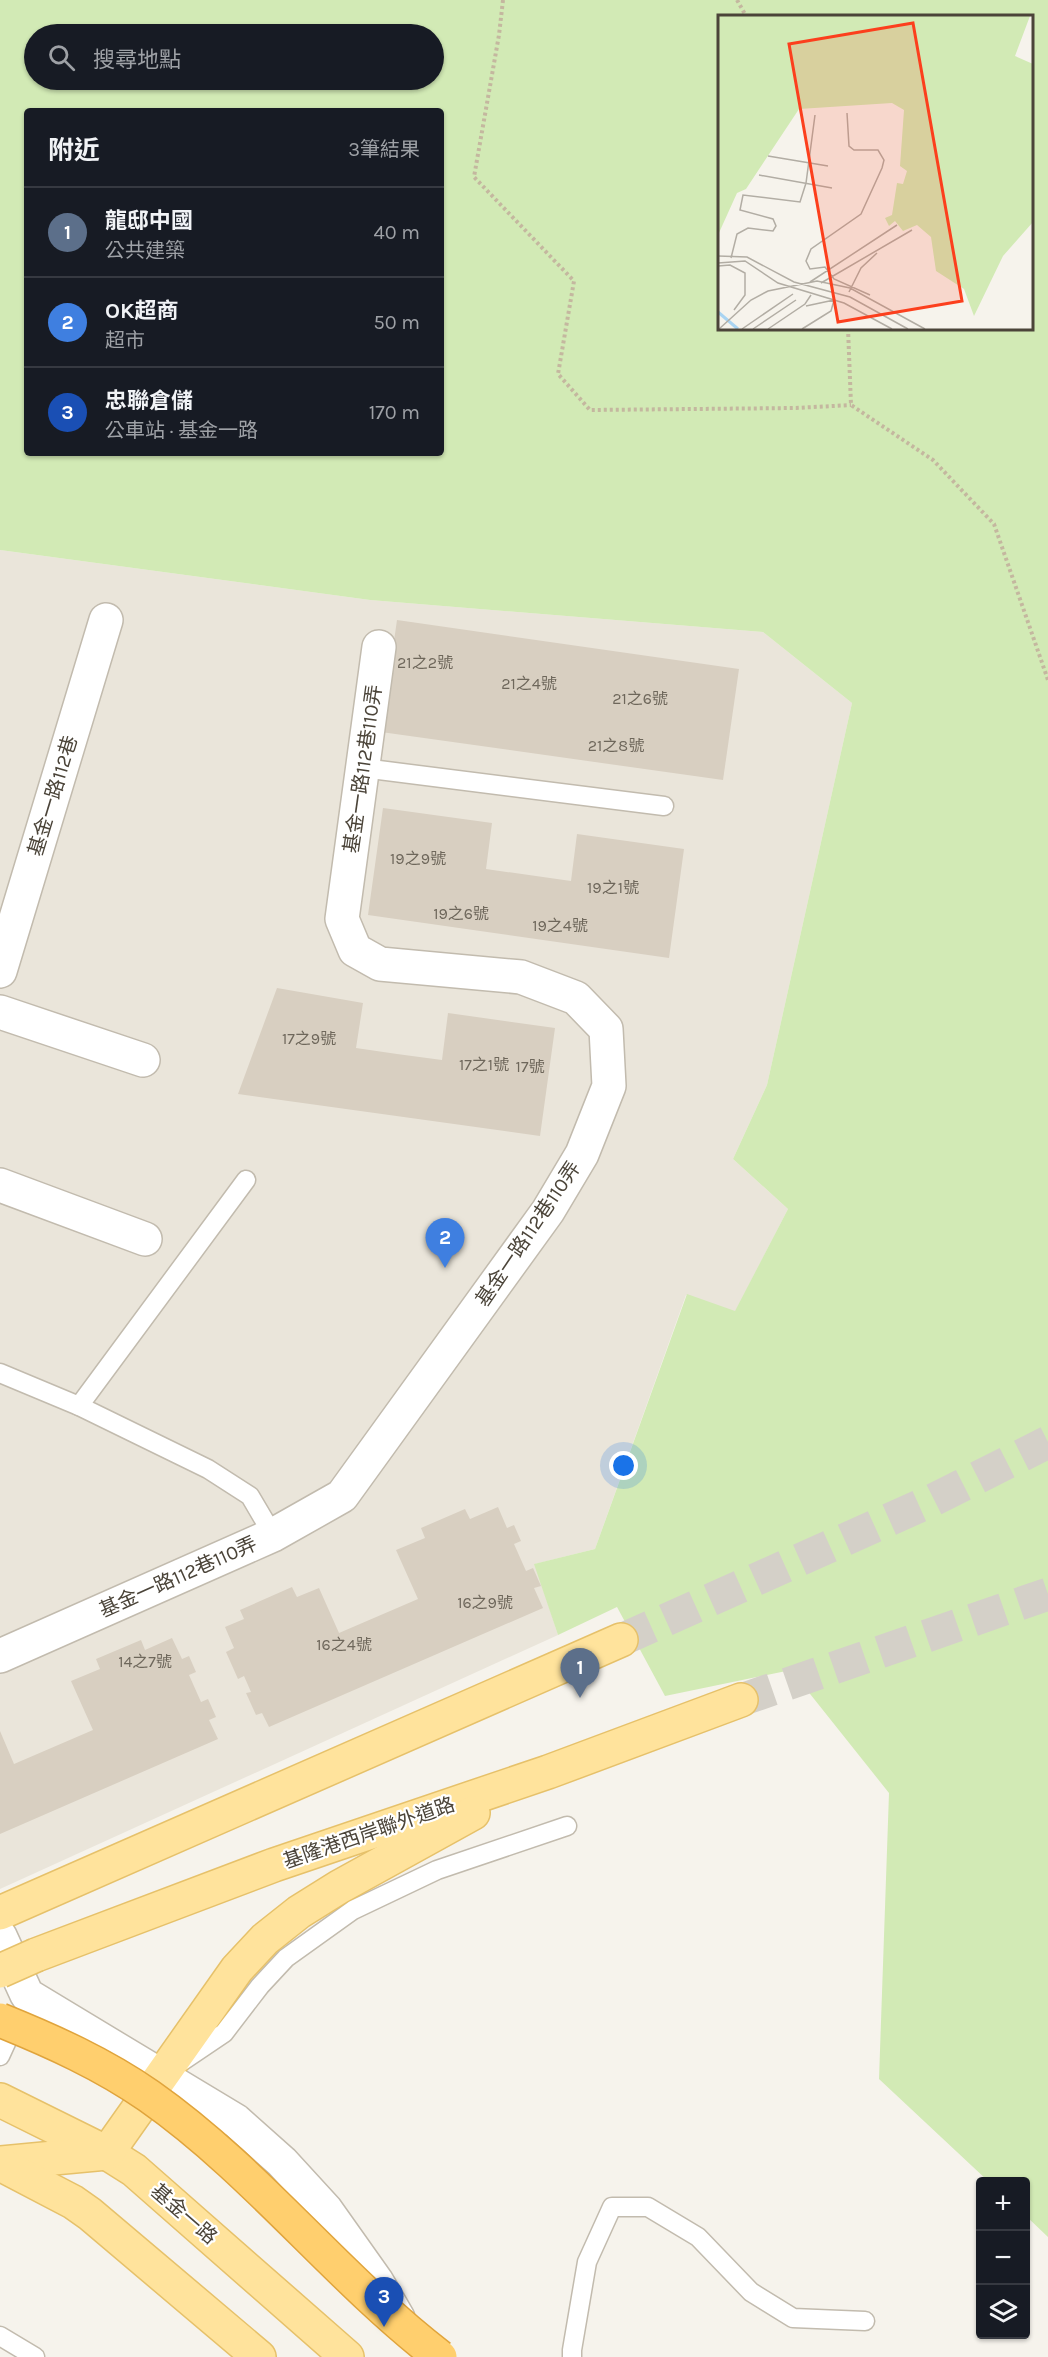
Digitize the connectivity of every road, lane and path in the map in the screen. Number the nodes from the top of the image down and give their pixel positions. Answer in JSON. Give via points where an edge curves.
{"nodes":[{"id":1,"x":503,"y":0,"type":"edge"},
{"id":2,"x":737,"y":0,"type":"edge"},
{"id":3,"x":745,"y":15,"type":"edge"},
{"id":4,"x":848,"y":330,"type":"edge"},
{"id":5,"x":851,"y":405,"type":"junction"},
{"id":6,"x":106,"y":620,"type":"dead end"},
{"id":7,"x":379,"y":647,"type":"dead end"},
{"id":8,"x":1048,"y":680,"type":"edge"},
{"id":9,"x":363,"y":768,"type":"junction"},
{"id":10,"x":664,"y":806,"type":"dead end"},
{"id":11,"x":0,"y":971,"type":"edge"},
{"id":12,"x":0,"y":1012,"type":"edge"},
{"id":13,"x":143,"y":1060,"type":"dead end"},
{"id":14,"x":246,"y":1180,"type":"dead end"},
{"id":15,"x":0,"y":1185,"type":"edge"},
{"id":16,"x":145,"y":1239,"type":"dead end"},
{"id":17,"x":0,"y":1373,"type":"edge"},
{"id":18,"x":79,"y":1406,"type":"junction"},
{"id":19,"x":273,"y":1535,"type":"junction"},
{"id":20,"x":621,"y":1640,"type":"tunnel mouth"},
{"id":21,"x":0,"y":1656,"type":"edge"},
{"id":22,"x":741,"y":1700,"type":"tunnel mouth"},
{"id":23,"x":548,"y":1772,"type":"junction"},
{"id":24,"x":567,"y":1826,"type":"dead end"},
{"id":25,"x":7,"y":1910,"type":"edge"},
{"id":26,"x":0,"y":1936,"type":"edge"},
{"id":27,"x":0,"y":1971,"type":"edge"},
{"id":28,"x":27,"y":1995,"type":"junction"},
{"id":29,"x":0,"y":2020,"type":"edge"},
{"id":30,"x":0,"y":2056,"type":"edge"},
{"id":31,"x":162,"y":2075,"type":"junction"},
{"id":32,"x":0,"y":2100,"type":"edge"},
{"id":33,"x":107,"y":2153,"type":"junction"},
{"id":34,"x":0,"y":2164,"type":"edge"},
{"id":35,"x":865,"y":2320,"type":"dead end"},
{"id":36,"x":0,"y":2336,"type":"edge"},
{"id":37,"x":35,"y":2357,"type":"edge"},
{"id":38,"x":259,"y":2357,"type":"edge"},
{"id":39,"x":347,"y":2357,"type":"edge"},
{"id":40,"x":421,"y":2357,"type":"edge"},
{"id":41,"x":440,"y":2357,"type":"edge"},
{"id":42,"x":572,"y":2357,"type":"edge"}],
"edges":[{"from":1,"to":5,"type":"path","via":[[474,177],[574,281],[558,374],[590,410]]},
{"from":2,"to":3,"type":"path"},
{"from":4,"to":5,"type":"path"},
{"from":5,"to":8,"type":"path","via":[[933,459],[994,524]]},
{"from":6,"to":11,"type":"street","name":"基金一路112巷"},
{"from":7,"to":9,"type":"street","name":"基金一路112巷110弄"},
{"from":9,"to":10,"type":"lane"},
{"from":9,"to":19,"type":"street","name":"基金一路112巷110弄","via":[[342,919],[355,950],[380,964],[520,976],[576,998],[606,1029],[609,1086],[582,1154],[548,1210],[342,1496]]},
{"from":12,"to":13,"type":"street"},
{"from":14,"to":18,"type":"lane"},
{"from":15,"to":16,"type":"street"},
{"from":17,"to":18,"type":"lane"},
{"from":18,"to":19,"type":"lane","via":[[208,1469],[250,1496]]},
{"from":19,"to":21,"type":"street","name":"基金一路112巷110弄"},
{"from":20,"to":25,"type":"main road"},
{"from":22,"to":23,"type":"main road","name":"基隆港西岸聯外道路"},
{"from":23,"to":27,"type":"main road","name":"基隆港西岸聯外道路","bridge":true,"via":[[274,1865]]},
{"from":23,"to":31,"type":"main road","via":[[339,1887],[264,1939],[237,1969]]},
{"from":24,"to":31,"type":"lane","via":[[437,1870],[353,1910],[285,1958],[224,2033]]},
{"from":26,"to":28,"type":"street"},
{"from":28,"to":30,"type":"lane"},
{"from":28,"to":31,"type":"street"},
{"from":29,"to":41,"type":"highway","bridge":true,"via":[[97,2064],[149,2096],[204,2139]]},
{"from":31,"to":33,"type":"main road"},
{"from":31,"to":40,"type":"street","via":[[236,2121],[282,2162],[326,2210],[377,2282]]},
{"from":32,"to":33,"type":"main road","name":"基金一路"},
{"from":33,"to":34,"type":"main road"},
{"from":33,"to":39,"type":"main road","name":"基金一路","via":[[134,2170]]},
{"from":34,"to":38,"type":"main road","via":[[90,2214]]},
{"from":35,"to":42,"type":"lane","via":[[793,2318],[751,2292],[698,2236],[648,2207],[612,2207],[587,2262]]},
{"from":36,"to":37,"type":"lane"}]}
